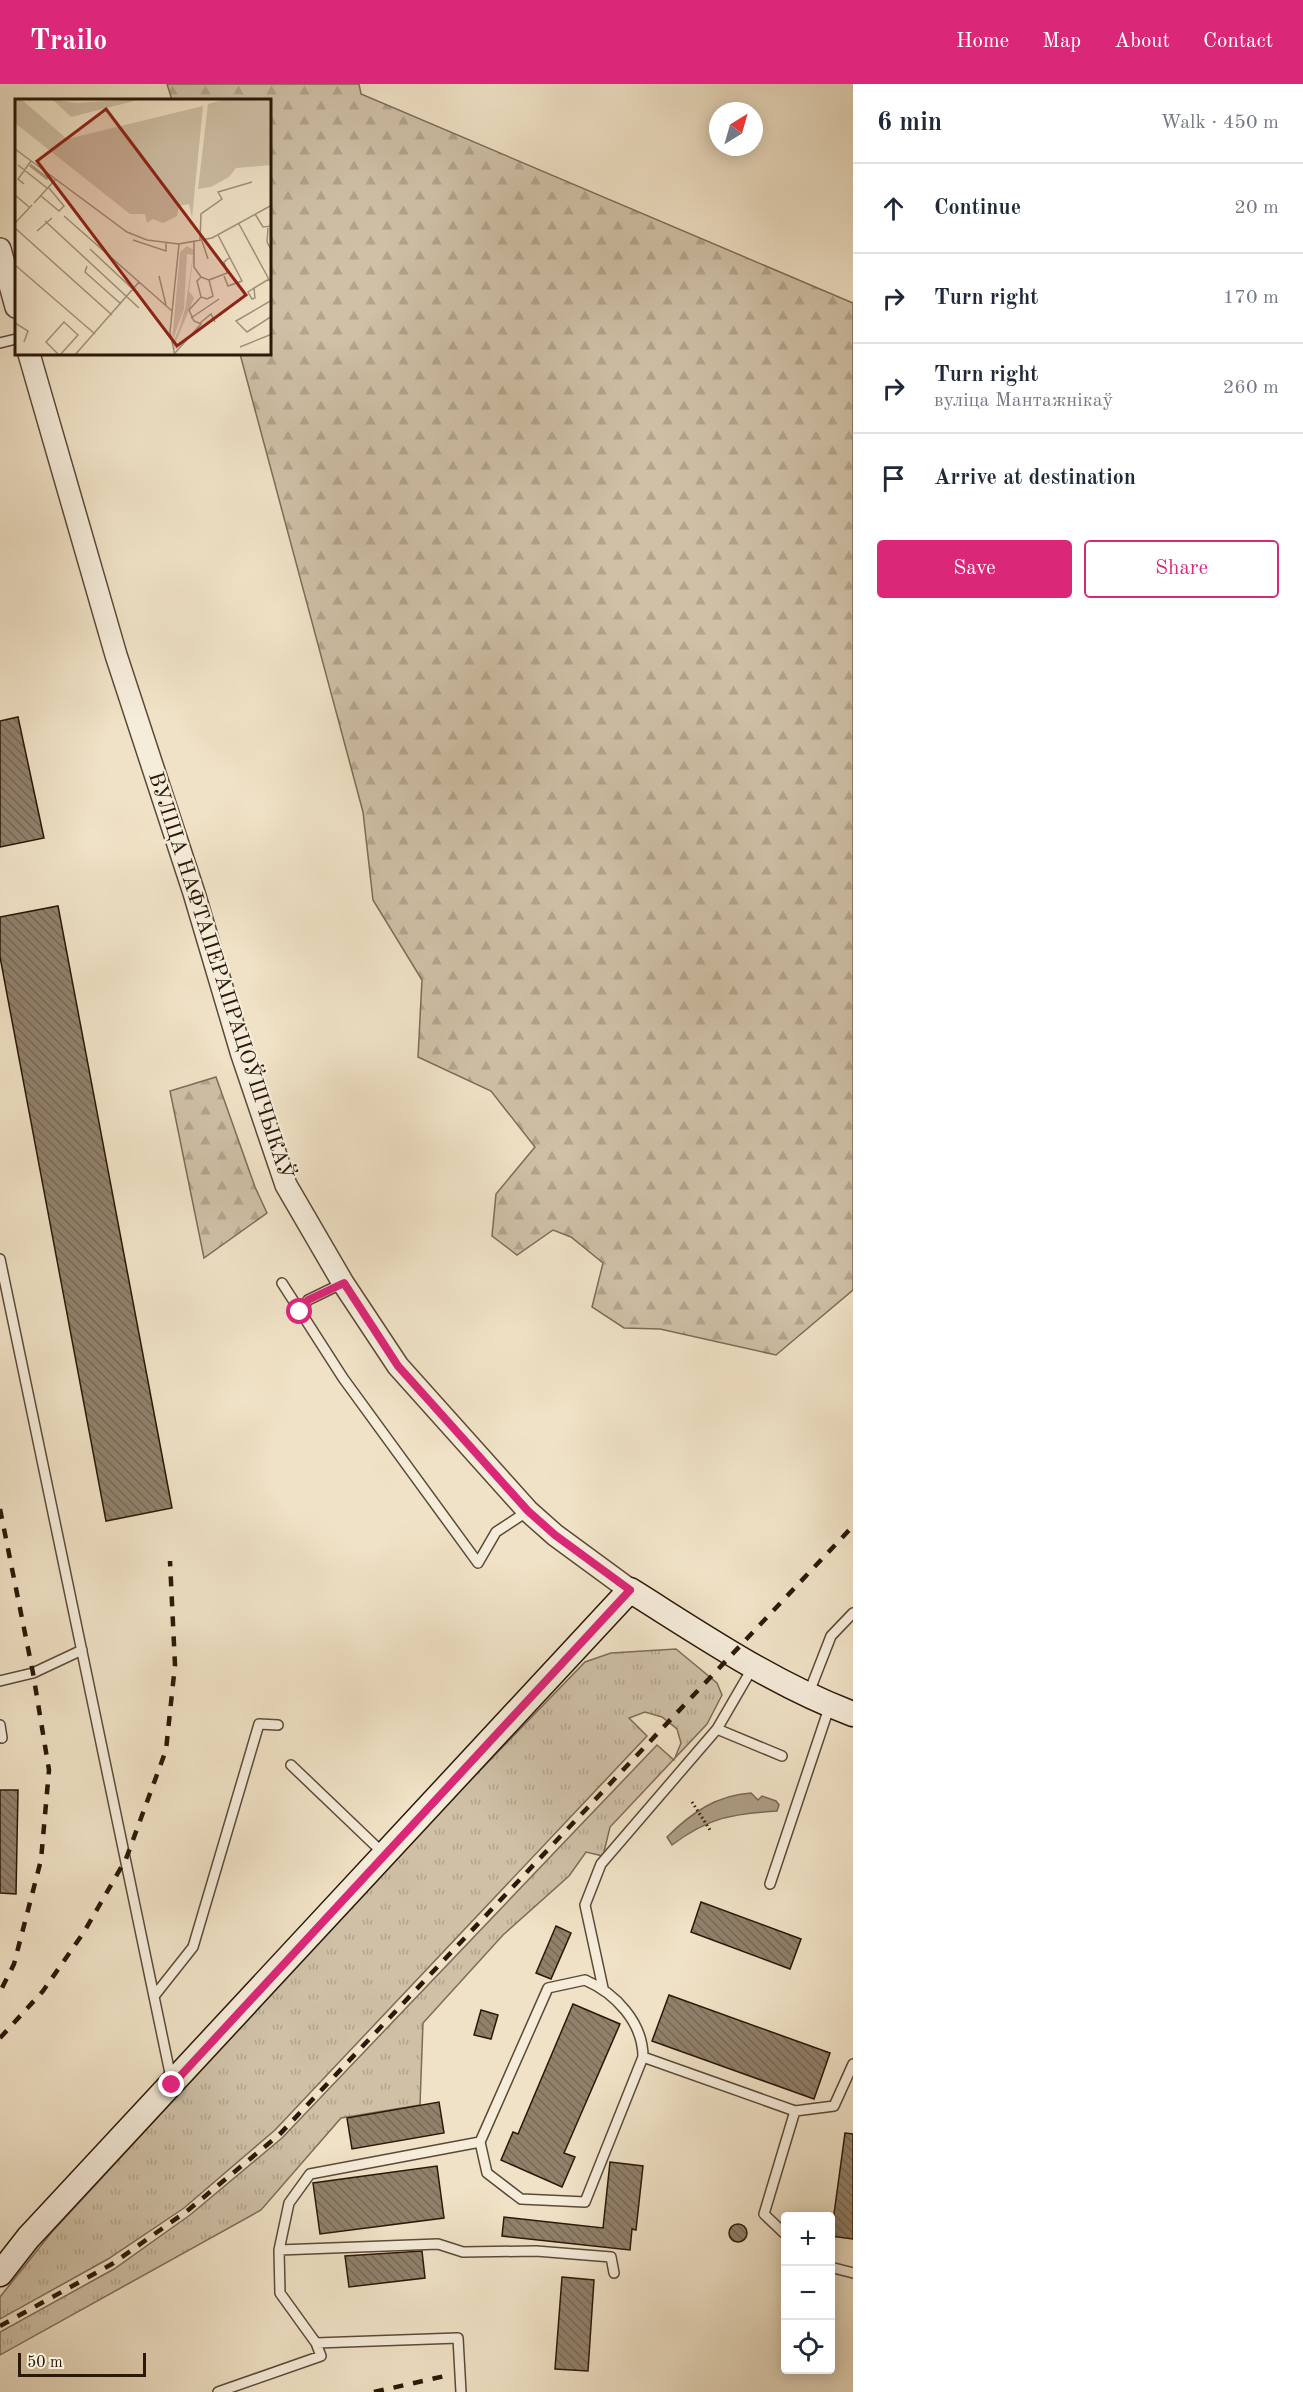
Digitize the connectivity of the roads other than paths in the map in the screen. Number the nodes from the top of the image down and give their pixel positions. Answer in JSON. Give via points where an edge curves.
{"nodes":[{"id":1,"x":0,"y":249,"type":"edge"},
{"id":2,"x":15,"y":303,"type":"edge"},
{"id":3,"x":15,"y":339,"type":"edge"},
{"id":4,"x":0,"y":343,"type":"edge"},
{"id":5,"x":30,"y":356,"type":"edge"},
{"id":6,"x":0,"y":1258,"type":"edge"},
{"id":7,"x":282,"y":1283,"type":"dead end"},
{"id":8,"x":344,"y":1283,"type":"junction"},
{"id":9,"x":300,"y":1312,"type":"junction"},
{"id":10,"x":528,"y":1511,"type":"junction"},
{"id":11,"x":630,"y":1590,"type":"junction"},
{"id":12,"x":853,"y":1613,"type":"edge"},
{"id":13,"x":82,"y":1650,"type":"junction"},
{"id":14,"x":753,"y":1666,"type":"junction"},
{"id":15,"x":0,"y":1681,"type":"edge"},
{"id":16,"x":819,"y":1700,"type":"junction"},
{"id":17,"x":853,"y":1714,"type":"edge"},
{"id":18,"x":0,"y":1725,"type":"edge"},
{"id":19,"x":278,"y":1725,"type":"dead end"},
{"id":20,"x":717,"y":1729,"type":"junction"},
{"id":21,"x":2,"y":1738,"type":"dead end"},
{"id":22,"x":782,"y":1756,"type":"dead end"},
{"id":23,"x":291,"y":1766,"type":"dead end"},
{"id":24,"x":384,"y":1855,"type":"junction"},
{"id":25,"x":770,"y":1884,"type":"dead end"},
{"id":26,"x":603,"y":1988,"type":"junction"},
{"id":27,"x":155,"y":1995,"type":"junction"},
{"id":28,"x":643,"y":2057,"type":"junction"},
{"id":29,"x":853,"y":2064,"type":"edge"},
{"id":30,"x":172,"y":2085,"type":"junction"},
{"id":31,"x":795,"y":2111,"type":"junction"},
{"id":32,"x":480,"y":2142,"type":"junction"},
{"id":33,"x":781,"y":2230,"type":"edge"},
{"id":34,"x":279,"y":2250,"type":"junction"},
{"id":35,"x":835,"y":2268,"type":"edge"},
{"id":36,"x":614,"y":2273,"type":"dead end"},
{"id":37,"x":853,"y":2273,"type":"edge"},
{"id":38,"x":0,"y":2274,"type":"edge"},
{"id":39,"x":316,"y":2343,"type":"junction"},
{"id":40,"x":218,"y":2392,"type":"edge"},
{"id":41,"x":461,"y":2392,"type":"edge"}],
"edges":[{"from":1,"to":2,"type":"street"},
{"from":3,"to":4,"type":"lane"},
{"from":5,"to":8,"type":"street","name":"ВУЛІЦА НАФТАПЕРАПРАЦОЎШЧЫКАЎ","via":[[116,655],[191,882],[249,1077],[286,1185]]},
{"from":6,"to":13,"type":"lane"},
{"from":7,"to":9,"type":"lane"},
{"from":8,"to":9,"type":"lane","via":[[308,1300]]},
{"from":8,"to":10,"type":"street","name":"ВУЛІЦА НАФТАПЕРАПРАЦОЎШЧЫКАЎ","via":[[398,1366]]},
{"from":9,"to":10,"type":"lane","via":[[478,1563],[496,1532]]},
{"from":10,"to":11,"type":"street","name":"ВУЛІЦА НАФТАПЕРАПРАЦОЎШЧЫКАЎ"},
{"from":11,"to":14,"type":"main road","name":"ВУЛІЦА НАФТАПЕРАПРАЦОЎШЧЫКАЎ"},
{"from":11,"to":24,"type":"main road"},
{"from":12,"to":16,"type":"lane","via":[[831,1636]]},
{"from":13,"to":15,"type":"lane","via":[[33,1673]]},
{"from":13,"to":27,"type":"lane"},
{"from":14,"to":16,"type":"main road","name":"ВУЛІЦА НАФТАПЕРАПРАЦОЎШЧЫКАЎ"},
{"from":14,"to":20,"type":"lane"},
{"from":16,"to":17,"type":"main road","name":"ВУЛІЦА НАФТАПЕРАПРАЦОЎШЧЫКАЎ"},
{"from":16,"to":25,"type":"lane"},
{"from":18,"to":21,"type":"lane"},
{"from":19,"to":27,"type":"lane","via":[[259,1724],[193,1947]]},
{"from":20,"to":22,"type":"lane"},
{"from":20,"to":26,"type":"lane","via":[[601,1864],[585,1905]]},
{"from":23,"to":24,"type":"lane"},
{"from":24,"to":30,"type":"main road"},
{"from":26,"to":28,"type":"lane","via":[[629,2014],[643,2040]]},
{"from":26,"to":32,"type":"lane","via":[[585,1980],[548,1988]]},
{"from":27,"to":30,"type":"lane"},
{"from":28,"to":31,"type":"lane"},
{"from":28,"to":32,"type":"lane","via":[[585,2202],[521,2199],[487,2173]]},
{"from":29,"to":31,"type":"lane","via":[[834,2106]]},
{"from":30,"to":38,"type":"main road","via":[[28,2238]]},
{"from":31,"to":33,"type":"lane","via":[[764,2214]]},
{"from":32,"to":34,"type":"lane","via":[[310,2174],[289,2203]]},
{"from":34,"to":36,"type":"lane","via":[[438,2244],[463,2252],[536,2251],[611,2257]]},
{"from":34,"to":39,"type":"lane","via":[[280,2294]]},
{"from":35,"to":37,"type":"lane"},
{"from":39,"to":40,"type":"lane","via":[[321,2356]]},
{"from":39,"to":41,"type":"lane","via":[[458,2338]]}]}
